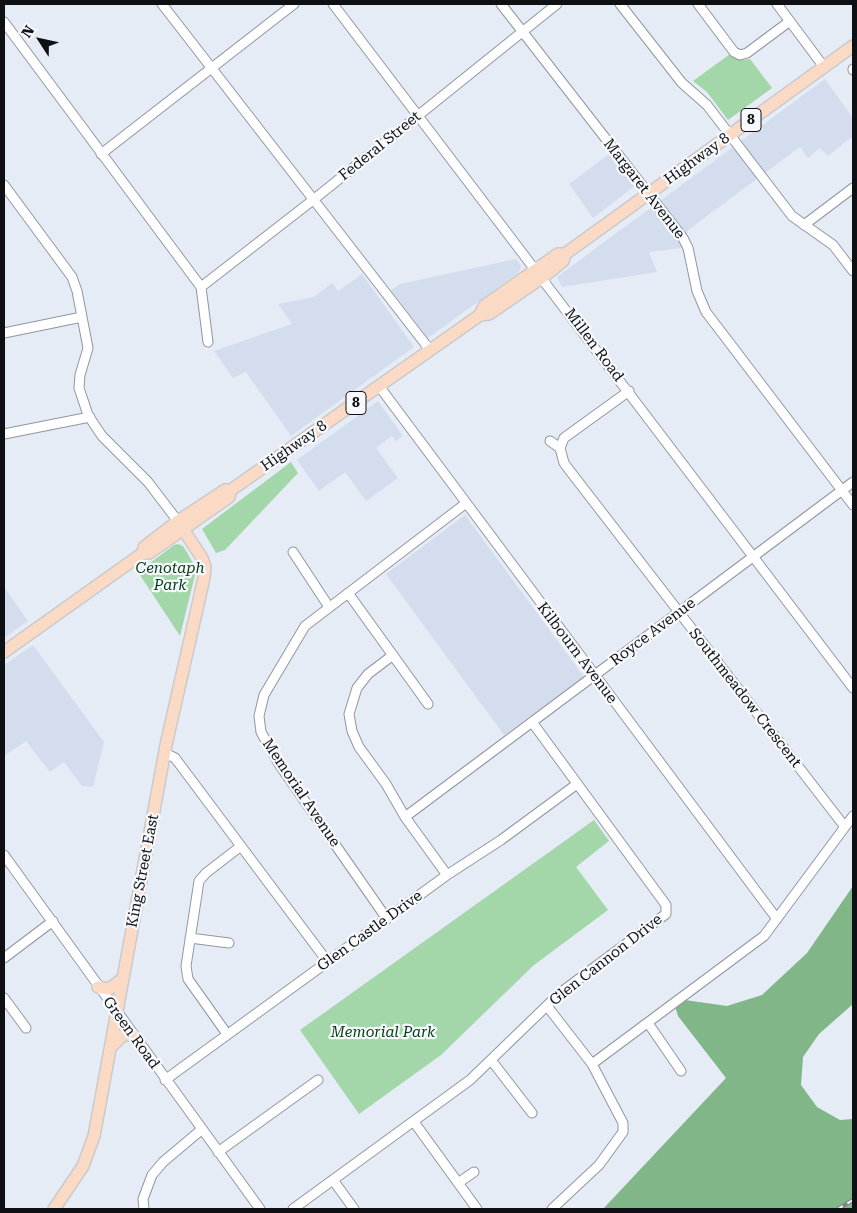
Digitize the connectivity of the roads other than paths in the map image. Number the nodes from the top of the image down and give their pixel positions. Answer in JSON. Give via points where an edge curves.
{"nodes":[{"id":1,"x":162,"y":4,"type":"edge"},
{"id":2,"x":294,"y":4,"type":"edge"},
{"id":3,"x":333,"y":4,"type":"edge"},
{"id":4,"x":501,"y":4,"type":"edge"},
{"id":5,"x":557,"y":4,"type":"edge"},
{"id":6,"x":620,"y":4,"type":"edge"},
{"id":7,"x":698,"y":4,"type":"edge"},
{"id":8,"x":777,"y":4,"type":"edge"},
{"id":9,"x":790,"y":21,"type":"junction"},
{"id":10,"x":4,"y":22,"type":"edge"},
{"id":11,"x":522,"y":31,"type":"junction"},
{"id":12,"x":853,"y":46,"type":"edge"},
{"id":13,"x":824,"y":67,"type":"junction"},
{"id":14,"x":211,"y":68,"type":"junction"},
{"id":15,"x":418,"y":115,"type":"junction"},
{"id":16,"x":730,"y":135,"type":"junction"},
{"id":17,"x":101,"y":154,"type":"junction"},
{"id":18,"x":4,"y":185,"type":"edge"},
{"id":19,"x":853,"y":188,"type":"edge"},
{"id":20,"x":648,"y":194,"type":"junction"},
{"id":21,"x":313,"y":200,"type":"junction"},
{"id":22,"x":804,"y":225,"type":"junction"},
{"id":23,"x":853,"y":271,"type":"edge"},
{"id":24,"x":539,"y":273,"type":"junction"},
{"id":25,"x":201,"y":287,"type":"junction"},
{"id":26,"x":82,"y":317,"type":"junction"},
{"id":27,"x":4,"y":332,"type":"edge"},
{"id":28,"x":208,"y":342,"type":"dead end"},
{"id":29,"x":430,"y":350,"type":"junction"},
{"id":30,"x":379,"y":386,"type":"junction"},
{"id":31,"x":629,"y":391,"type":"junction"},
{"id":32,"x":90,"y":417,"type":"junction"},
{"id":33,"x":4,"y":434,"type":"edge"},
{"id":34,"x":550,"y":441,"type":"dead end"},
{"id":35,"x":560,"y":448,"type":"junction"},
{"id":36,"x":853,"y":482,"type":"edge"},
{"id":37,"x":842,"y":490,"type":"junction"},
{"id":38,"x":465,"y":504,"type":"junction"},
{"id":39,"x":853,"y":505,"type":"edge"},
{"id":40,"x":181,"y":525,"type":"junction"},
{"id":41,"x":293,"y":552,"type":"dead end"},
{"id":42,"x":754,"y":556,"type":"junction"},
{"id":43,"x":348,"y":593,"type":"junction"},
{"id":44,"x":329,"y":607,"type":"junction"},
{"id":45,"x":680,"y":613,"type":"junction"},
{"id":46,"x":4,"y":652,"type":"edge"},
{"id":47,"x":393,"y":655,"type":"junction"},
{"id":48,"x":594,"y":676,"type":"junction"},
{"id":49,"x":853,"y":688,"type":"edge"},
{"id":50,"x":428,"y":704,"type":"dead end"},
{"id":51,"x":532,"y":722,"type":"junction"},
{"id":52,"x":165,"y":753,"type":"junction"},
{"id":53,"x":577,"y":784,"type":"junction"},
{"id":54,"x":853,"y":816,"type":"edge"},
{"id":55,"x":405,"y":817,"type":"junction"},
{"id":56,"x":845,"y":828,"type":"junction"},
{"id":57,"x":241,"y":846,"type":"junction"},
{"id":58,"x":4,"y":854,"type":"edge"},
{"id":59,"x":447,"y":875,"type":"junction"},
{"id":60,"x":387,"y":918,"type":"junction"},
{"id":61,"x":778,"y":919,"type":"junction"},
{"id":62,"x":53,"y":921,"type":"junction"},
{"id":63,"x":190,"y":938,"type":"junction"},
{"id":64,"x":229,"y":943,"type":"dead end"},
{"id":65,"x":4,"y":958,"type":"edge"},
{"id":66,"x":327,"y":961,"type":"junction"},
{"id":67,"x":122,"y":979,"type":"junction"},
{"id":68,"x":98,"y":988,"type":"junction"},
{"id":69,"x":4,"y":998,"type":"edge"},
{"id":70,"x":547,"y":1006,"type":"junction"},
{"id":71,"x":116,"y":1012,"type":"junction"},
{"id":72,"x":648,"y":1022,"type":"junction"},
{"id":73,"x":26,"y":1028,"type":"dead end"},
{"id":74,"x":227,"y":1034,"type":"junction"},
{"id":75,"x":132,"y":1035,"type":"junction"},
{"id":76,"x":110,"y":1048,"type":"junction"},
{"id":77,"x":492,"y":1060,"type":"junction"},
{"id":78,"x":592,"y":1064,"type":"junction"},
{"id":79,"x":682,"y":1072,"type":"dead end"},
{"id":80,"x":165,"y":1080,"type":"junction"},
{"id":81,"x":318,"y":1080,"type":"dead end"},
{"id":82,"x":532,"y":1112,"type":"dead end"},
{"id":83,"x":414,"y":1122,"type":"junction"},
{"id":84,"x":201,"y":1130,"type":"junction"},
{"id":85,"x":218,"y":1152,"type":"junction"},
{"id":86,"x":474,"y":1172,"type":"dead end"},
{"id":87,"x":333,"y":1180,"type":"junction"},
{"id":88,"x":458,"y":1183,"type":"junction"},
{"id":89,"x":54,"y":1209,"type":"edge"},
{"id":90,"x":144,"y":1209,"type":"edge"},
{"id":91,"x":260,"y":1209,"type":"edge"},
{"id":92,"x":293,"y":1209,"type":"edge"},
{"id":93,"x":354,"y":1209,"type":"edge"},
{"id":94,"x":477,"y":1209,"type":"edge"},
{"id":95,"x":552,"y":1209,"type":"edge"}],
"edges":[{"from":1,"to":14,"type":"street"},
{"from":2,"to":14,"type":"street"},
{"from":3,"to":15,"type":"street","name":"Millen Road"},
{"from":4,"to":11,"type":"street","name":"Margaret Avenue"},
{"from":5,"to":11,"type":"street","name":"Federal Street"},
{"from":6,"to":16,"type":"street","via":[[682,84],[707,105]]},
{"from":7,"to":9,"type":"street","via":[[734,52],[740,55]]},
{"from":8,"to":9,"type":"street"},
{"from":9,"to":13,"type":"street"},
{"from":10,"to":17,"type":"street"},
{"from":11,"to":15,"type":"street","name":"Federal Street"},
{"from":11,"to":20,"type":"street","name":"Margaret Avenue"},
{"from":12,"to":13,"type":"main road","name":"Highway 8","number":"8"},
{"from":13,"to":16,"type":"main road","name":"Highway 8","number":"8"},
{"from":14,"to":17,"type":"street"},
{"from":14,"to":21,"type":"street"},
{"from":15,"to":21,"type":"street","name":"Federal Street"},
{"from":15,"to":24,"type":"street","name":"Millen Road"},
{"from":16,"to":20,"type":"main road","name":"Highway 8","number":"8"},
{"from":16,"to":22,"type":"street","via":[[792,216]]},
{"from":17,"to":25,"type":"street"},
{"from":18,"to":26,"type":"street","via":[[72,277]]},
{"from":19,"to":22,"type":"street"},
{"from":20,"to":24,"type":"main road","name":"Highway 8","number":"8","via":[[565,254],[563,261]]},
{"from":20,"to":37,"type":"street","name":"Margaret Avenue","via":[[688,248],[696,291],[706,312]]},
{"from":21,"to":25,"type":"street","name":"Federal Street"},
{"from":21,"to":29,"type":"street"},
{"from":22,"to":23,"type":"street","via":[[833,245]]},
{"from":24,"to":29,"type":"main road","name":"Highway 8","number":"8","via":[[489,314],[480,315]]},
{"from":24,"to":31,"type":"street","name":"Millen Road"},
{"from":25,"to":28,"type":"street"},
{"from":26,"to":27,"type":"street"},
{"from":26,"to":32,"type":"street","via":[[88,348],[79,388]]},
{"from":29,"to":30,"type":"main road","name":"Highway 8","number":"8"},
{"from":30,"to":38,"type":"street","name":"Kilbourn Avenue"},
{"from":30,"to":40,"type":"main road","name":"Highway 8","number":"8","via":[[231,490],[229,497]]},
{"from":31,"to":35,"type":"street","via":[[564,438]]},
{"from":31,"to":42,"type":"street","name":"Millen Road"},
{"from":32,"to":33,"type":"street"},
{"from":32,"to":40,"type":"street","via":[[109,444],[148,482]]},
{"from":34,"to":35,"type":"street"},
{"from":35,"to":45,"type":"street","name":"Southmeadow Crescent","via":[[570,471]]},
{"from":36,"to":37,"type":"street","name":"Royce Avenue"},
{"from":37,"to":39,"type":"street","name":"Margaret Avenue"},
{"from":37,"to":42,"type":"street","name":"Royce Avenue"},
{"from":38,"to":43,"type":"street","name":"Memorial Avenue"},
{"from":38,"to":48,"type":"street","name":"Kilbourn Avenue"},
{"from":40,"to":46,"type":"main road","name":"Highway 8","number":"8","via":[[149,553],[143,553]]},
{"from":40,"to":52,"type":"main road","name":"King Street East","via":[[205,567]]},
{"from":41,"to":44,"type":"street"},
{"from":42,"to":45,"type":"street","name":"Royce Avenue"},
{"from":42,"to":49,"type":"street","name":"Millen Road"},
{"from":43,"to":44,"type":"street","name":"Memorial Avenue"},
{"from":43,"to":47,"type":"street"},
{"from":44,"to":60,"type":"street","name":"Memorial Avenue","via":[[305,626],[264,696],[259,716],[261,732],[279,764]]},
{"from":45,"to":48,"type":"street","name":"Royce Avenue"},
{"from":45,"to":56,"type":"street","name":"Southmeadow Crescent"},
{"from":47,"to":50,"type":"street"},
{"from":47,"to":55,"type":"street","via":[[362,681],[353,696],[350,714],[355,740]]},
{"from":48,"to":51,"type":"street","name":"Royce Avenue"},
{"from":48,"to":61,"type":"street","name":"Kilbourn Avenue"},
{"from":51,"to":53,"type":"street","name":"Glen Cannon Drive"},
{"from":51,"to":55,"type":"street","name":"Royce Avenue"},
{"from":52,"to":57,"type":"street","via":[[175,758]]},
{"from":52,"to":67,"type":"main road","name":"King Street East"},
{"from":53,"to":59,"type":"street","name":"Glen Castle Drive"},
{"from":53,"to":70,"type":"street","name":"Glen Cannon Drive","via":[[667,908],[663,918]]},
{"from":54,"to":56,"type":"street"},
{"from":55,"to":59,"type":"street"},
{"from":56,"to":61,"type":"street"},
{"from":57,"to":63,"type":"street","via":[[201,877]]},
{"from":57,"to":66,"type":"street"},
{"from":58,"to":62,"type":"street","name":"Green Road"},
{"from":59,"to":60,"type":"street","name":"Glen Castle Drive"},
{"from":60,"to":66,"type":"street","name":"Glen Castle Drive"},
{"from":61,"to":72,"type":"street","via":[[757,942]]},
{"from":62,"to":65,"type":"street"},
{"from":62,"to":68,"type":"street","name":"Green Road"},
{"from":63,"to":64,"type":"street"},
{"from":63,"to":74,"type":"street","via":[[186,966],[188,979]]},
{"from":66,"to":74,"type":"street","name":"Glen Castle Drive"},
{"from":67,"to":68,"type":"main road","via":[[110,989]]},
{"from":67,"to":71,"type":"main road","name":"King Street East"},
{"from":68,"to":71,"type":"street","name":"Green Road"},
{"from":69,"to":73,"type":"street"},
{"from":70,"to":77,"type":"street","name":"Glen Cannon Drive"},
{"from":70,"to":78,"type":"street"},
{"from":71,"to":75,"type":"street","name":"Green Road"},
{"from":71,"to":76,"type":"main road","name":"King Street East"},
{"from":72,"to":78,"type":"street"},
{"from":72,"to":79,"type":"street"},
{"from":74,"to":80,"type":"street","name":"Glen Castle Drive"},
{"from":75,"to":76,"type":"main road","via":[[123,1035]]},
{"from":75,"to":80,"type":"street","name":"Green Road"},
{"from":76,"to":89,"type":"main road","name":"King Street East","via":[[94,1136],[83,1166]]},
{"from":77,"to":82,"type":"street"},
{"from":77,"to":83,"type":"street","name":"Glen Cannon Drive"},
{"from":78,"to":95,"type":"street","via":[[623,1124],[623,1132],[599,1165]]},
{"from":80,"to":84,"type":"street","name":"Green Road"},
{"from":81,"to":85,"type":"street"},
{"from":83,"to":87,"type":"street","name":"Glen Cannon Drive"},
{"from":83,"to":88,"type":"street"},
{"from":84,"to":85,"type":"street","name":"Green Road"},
{"from":84,"to":90,"type":"street","via":[[152,1175],[143,1199]]},
{"from":85,"to":91,"type":"street","name":"Green Road"},
{"from":86,"to":88,"type":"street"},
{"from":87,"to":92,"type":"street","name":"Glen Cannon Drive"},
{"from":87,"to":93,"type":"street"},
{"from":88,"to":94,"type":"street"}]}
